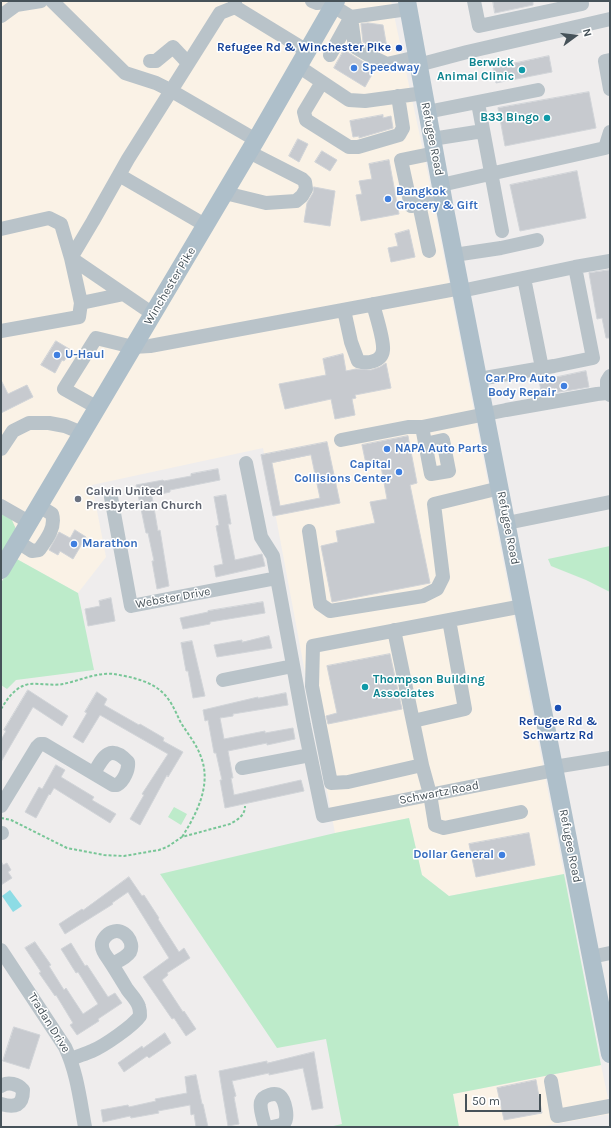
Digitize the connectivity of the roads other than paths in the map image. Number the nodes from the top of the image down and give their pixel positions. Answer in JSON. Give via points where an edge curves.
{"nodes":[{"id":1,"x":41,"y":1,"type":"edge"},
{"id":2,"x":52,"y":1,"type":"edge"},
{"id":3,"x":312,"y":1,"type":"edge"},
{"id":4,"x":474,"y":1,"type":"edge"},
{"id":5,"x":335,"y":3,"type":"edge"},
{"id":6,"x":581,"y":3,"type":"edge"},
{"id":7,"x":235,"y":4,"type":"edge"},
{"id":8,"x":406,"y":4,"type":"edge"},
{"id":9,"x":1,"y":16,"type":"edge"},
{"id":10,"x":351,"y":17,"type":"junction"},
{"id":11,"x":610,"y":19,"type":"edge"},
{"id":12,"x":586,"y":24,"type":"junction"},
{"id":13,"x":479,"y":26,"type":"junction"},
{"id":14,"x":483,"y":48,"type":"junction"},
{"id":15,"x":307,"y":51,"type":"junction"},
{"id":16,"x":330,"y":55,"type":"dead end"},
{"id":17,"x":610,"y":60,"type":"edge"},
{"id":18,"x":150,"y":61,"type":"dead end"},
{"id":19,"x":418,"y":61,"type":"junction"},
{"id":20,"x":188,"y":63,"type":"junction"},
{"id":21,"x":298,"y":66,"type":"junction"},
{"id":22,"x":322,"y":82,"type":"junction"},
{"id":23,"x":610,"y":89,"type":"edge"},
{"id":24,"x":170,"y":90,"type":"junction"},
{"id":25,"x":538,"y":90,"type":"dead end"},
{"id":26,"x":424,"y":93,"type":"junction"},
{"id":27,"x":398,"y":96,"type":"junction"},
{"id":28,"x":478,"y":103,"type":"junction"},
{"id":29,"x":427,"y":112,"type":"junction"},
{"id":30,"x":483,"y":131,"type":"junction"},
{"id":31,"x":610,"y":132,"type":"edge"},
{"id":32,"x":253,"y":146,"type":"junction"},
{"id":33,"x":434,"y":146,"type":"junction"},
{"id":34,"x":607,"y":148,"type":"edge"},
{"id":35,"x":492,"y":174,"type":"junction"},
{"id":36,"x":119,"y":175,"type":"junction"},
{"id":37,"x":225,"y":192,"type":"junction"},
{"id":38,"x":442,"y":192,"type":"junction"},
{"id":39,"x":419,"y":204,"type":"junction"},
{"id":40,"x":205,"y":226,"type":"junction"},
{"id":41,"x":1,"y":229,"type":"edge"},
{"id":42,"x":502,"y":232,"type":"dead end"},
{"id":43,"x":537,"y":240,"type":"dead end"},
{"id":44,"x":429,"y":251,"type":"dead end"},
{"id":45,"x":454,"y":255,"type":"junction"},
{"id":46,"x":71,"y":258,"type":"junction"},
{"id":47,"x":610,"y":261,"type":"edge"},
{"id":48,"x":575,"y":267,"type":"junction"},
{"id":49,"x":524,"y":278,"type":"junction"},
{"id":50,"x":461,"y":289,"type":"junction"},
{"id":51,"x":124,"y":294,"type":"junction"},
{"id":52,"x":81,"y":303,"type":"junction"},
{"id":53,"x":373,"y":304,"type":"junction"},
{"id":54,"x":344,"y":310,"type":"junction"},
{"id":55,"x":153,"y":314,"type":"junction"},
{"id":56,"x":1,"y":331,"type":"edge"},
{"id":57,"x":134,"y":347,"type":"junction"},
{"id":58,"x":542,"y":368,"type":"junction"},
{"id":59,"x":610,"y":376,"type":"edge"},
{"id":60,"x":479,"y":379,"type":"junction"},
{"id":61,"x":608,"y":394,"type":"edge"},
{"id":62,"x":98,"y":408,"type":"junction"},
{"id":63,"x":486,"y":414,"type":"junction"},
{"id":64,"x":422,"y":427,"type":"junction"},
{"id":65,"x":82,"y":433,"type":"junction"},
{"id":66,"x":341,"y":440,"type":"dead end"},
{"id":67,"x":425,"y":444,"type":"dead end"},
{"id":68,"x":1,"y":449,"type":"edge"},
{"id":69,"x":246,"y":463,"type":"dead end"},
{"id":70,"x":500,"y":488,"type":"junction"},
{"id":71,"x":111,"y":497,"type":"dead end"},
{"id":72,"x":610,"y":502,"type":"edge"},
{"id":73,"x":1,"y":506,"type":"edge"},
{"id":74,"x":39,"y":506,"type":"junction"},
{"id":75,"x":29,"y":522,"type":"junction"},
{"id":76,"x":507,"y":523,"type":"junction"},
{"id":77,"x":309,"y":531,"type":"dead end"},
{"id":78,"x":18,"y":542,"type":"junction"},
{"id":79,"x":1,"y":570,"type":"edge"},
{"id":80,"x":277,"y":578,"type":"junction"},
{"id":81,"x":523,"y":606,"type":"junction"},
{"id":82,"x":449,"y":620,"type":"junction"},
{"id":83,"x":394,"y":630,"type":"junction"},
{"id":84,"x":293,"y":666,"type":"junction"},
{"id":85,"x":223,"y":680,"type":"dead end"},
{"id":86,"x":413,"y":721,"type":"junction"},
{"id":87,"x":310,"y":756,"type":"junction"},
{"id":88,"x":610,"y":758,"type":"edge"},
{"id":89,"x":422,"y":765,"type":"junction"},
{"id":90,"x":242,"y":768,"type":"dead end"},
{"id":91,"x":555,"y":769,"type":"junction"},
{"id":92,"x":94,"y":773,"type":"dead end"},
{"id":93,"x":430,"y":794,"type":"junction"},
{"id":94,"x":1,"y":806,"type":"edge"},
{"id":95,"x":521,"y":812,"type":"dead end"},
{"id":96,"x":1,"y":950,"type":"edge"},
{"id":97,"x":610,"y":953,"type":"edge"},
{"id":98,"x":591,"y":957,"type":"junction"},
{"id":99,"x":112,"y":964,"type":"dead end"},
{"id":100,"x":610,"y":1054,"type":"edge"},
{"id":101,"x":71,"y":1059,"type":"junction"},
{"id":102,"x":551,"y":1081,"type":"dead end"},
{"id":103,"x":1,"y":1086,"type":"edge"},
{"id":104,"x":1,"y":1104,"type":"edge"},
{"id":105,"x":610,"y":1106,"type":"edge"},
{"id":106,"x":85,"y":1127,"type":"edge"},
{"id":107,"x":265,"y":1127,"type":"edge"},
{"id":108,"x":272,"y":1127,"type":"edge"}],
"edges":[{"from":1,"to":9,"type":"street","via":[[16,5]]},
{"from":2,"to":24,"type":"street","via":[[125,73]]},
{"from":3,"to":5,"type":"street"},
{"from":4,"to":13,"type":"street"},
{"from":5,"to":10,"type":"street"},
{"from":5,"to":15,"type":"main road","name":"Winchester Pike"},
{"from":6,"to":12,"type":"street"},
{"from":6,"to":13,"type":"street"},
{"from":7,"to":15,"type":"street"},
{"from":7,"to":20,"type":"street","via":[[220,13]]},
{"from":8,"to":10,"type":"street"},
{"from":8,"to":19,"type":"main road","name":"Refugee Road"},
{"from":10,"to":16,"type":"street"},
{"from":10,"to":19,"type":"street","via":[[355,47],[387,64]]},
{"from":11,"to":12,"type":"street"},
{"from":12,"to":14,"type":"street"},
{"from":13,"to":14,"type":"street"},
{"from":14,"to":19,"type":"street"},
{"from":15,"to":21,"type":"main road","name":"Winchester Pike"},
{"from":17,"to":23,"type":"street","via":[[605,61]]},
{"from":18,"to":20,"type":"street","via":[[156,61],[173,47]]},
{"from":19,"to":26,"type":"main road","name":"Refugee Road"},
{"from":20,"to":24,"type":"street"},
{"from":21,"to":22,"type":"street"},
{"from":21,"to":32,"type":"main road","name":"Winchester Pike"},
{"from":22,"to":27,"type":"street","via":[[349,100],[364,101]]},
{"from":22,"to":27,"type":"street","via":[[304,112],[306,120],[349,147],[399,135],[403,128]]},
{"from":24,"to":32,"type":"street"},
{"from":24,"to":36,"type":"street"},
{"from":25,"to":28,"type":"street"},
{"from":26,"to":27,"type":"street"},
{"from":26,"to":29,"type":"main road","name":"Refugee Road"},
{"from":28,"to":29,"type":"street"},
{"from":28,"to":30,"type":"street"},
{"from":29,"to":33,"type":"main road","name":"Refugee Road"},
{"from":30,"to":33,"type":"street"},
{"from":30,"to":35,"type":"street"},
{"from":31,"to":34,"type":"street"},
{"from":32,"to":37,"type":"main road","name":"Winchester Pike"},
{"from":32,"to":37,"type":"street","via":[[305,182],[306,189],[302,196],[296,202],[266,203]]},
{"from":33,"to":38,"type":"main road","name":"Refugee Road"},
{"from":33,"to":39,"type":"street","via":[[401,160],[411,206]]},
{"from":34,"to":35,"type":"street"},
{"from":35,"to":38,"type":"street"},
{"from":35,"to":42,"type":"street"},
{"from":36,"to":40,"type":"street"},
{"from":36,"to":46,"type":"street"},
{"from":37,"to":40,"type":"main road","name":"Winchester Pike"},
{"from":38,"to":39,"type":"street"},
{"from":38,"to":45,"type":"main road","name":"Refugee Road"},
{"from":39,"to":44,"type":"street"},
{"from":40,"to":55,"type":"main road","name":"Winchester Pike"},
{"from":41,"to":46,"type":"street","via":[[49,218],[61,224]]},
{"from":43,"to":45,"type":"street"},
{"from":45,"to":50,"type":"main road","name":"Refugee Road"},
{"from":46,"to":51,"type":"street"},
{"from":46,"to":52,"type":"street"},
{"from":47,"to":48,"type":"street"},
{"from":48,"to":49,"type":"street"},
{"from":48,"to":58,"type":"street","via":[[593,358]]},
{"from":49,"to":50,"type":"street"},
{"from":49,"to":58,"type":"street"},
{"from":50,"to":53,"type":"street"},
{"from":50,"to":60,"type":"main road","name":"Refugee Road"},
{"from":51,"to":52,"type":"street"},
{"from":51,"to":55,"type":"street"},
{"from":52,"to":56,"type":"street","via":[[79,317]]},
{"from":53,"to":54,"type":"street"},
{"from":53,"to":54,"type":"street","via":[[383,352],[377,359],[365,363],[358,361],[354,353]]},
{"from":54,"to":57,"type":"street","via":[[154,346]]},
{"from":55,"to":57,"type":"main road","name":"Winchester Pike"},
{"from":57,"to":62,"type":"main road","name":"Winchester Pike"},
{"from":57,"to":62,"type":"street","via":[[96,338],[64,389]]},
{"from":58,"to":60,"type":"street"},
{"from":59,"to":61,"type":"street","via":[[607,381]]},
{"from":60,"to":63,"type":"main road","name":"Refugee Road"},
{"from":61,"to":63,"type":"street"},
{"from":62,"to":65,"type":"main road","name":"Winchester Pike"},
{"from":63,"to":64,"type":"street"},
{"from":63,"to":70,"type":"main road","name":"Refugee Road"},
{"from":64,"to":66,"type":"street","via":[[408,427]]},
{"from":64,"to":67,"type":"street"},
{"from":65,"to":68,"type":"street","via":[[65,426],[29,423],[13,431]]},
{"from":65,"to":74,"type":"main road","name":"Winchester Pike"},
{"from":69,"to":80,"type":"street","via":[[261,537],[273,556]]},
{"from":70,"to":76,"type":"main road","name":"Refugee Road"},
{"from":70,"to":77,"type":"street","via":[[434,504],[443,577],[437,589],[423,596],[330,611],[320,604]]},
{"from":71,"to":80,"type":"street","name":"Webster Drive","via":[[131,606]]},
{"from":72,"to":76,"type":"street"},
{"from":73,"to":75,"type":"street"},
{"from":74,"to":75,"type":"main road","name":"Winchester Pike"},
{"from":74,"to":78,"type":"street","via":[[52,514],[54,521],[47,540],[39,550],[32,550]]},
{"from":75,"to":78,"type":"main road","name":"Winchester Pike"},
{"from":76,"to":81,"type":"main road","name":"Refugee Road"},
{"from":78,"to":79,"type":"main road","name":"Winchester Pike"},
{"from":80,"to":84,"type":"street"},
{"from":81,"to":82,"type":"street"},
{"from":81,"to":91,"type":"main road","name":"Refugee Road"},
{"from":82,"to":83,"type":"street"},
{"from":82,"to":86,"type":"street","via":[[465,710]]},
{"from":83,"to":86,"type":"street"},
{"from":83,"to":89,"type":"street","via":[[313,646],[312,686],[331,783],[348,782]]},
{"from":84,"to":85,"type":"street"},
{"from":84,"to":87,"type":"street"},
{"from":86,"to":89,"type":"street"},
{"from":87,"to":90,"type":"street"},
{"from":87,"to":93,"type":"street","name":"Schwartz Road","via":[[323,816]]},
{"from":88,"to":91,"type":"street","name":"Schwartz Road"},
{"from":89,"to":93,"type":"street"},
{"from":91,"to":93,"type":"street","name":"Schwartz Road"},
{"from":91,"to":98,"type":"main road","name":"Refugee Road"},
{"from":92,"to":94,"type":"street","via":[[40,744]]},
{"from":93,"to":95,"type":"street","via":[[435,825],[444,828]]},
{"from":96,"to":101,"type":"street","name":"Tradan Drive"},
{"from":97,"to":98,"type":"street"},
{"from":98,"to":100,"type":"main road","name":"Refugee Road"},
{"from":99,"to":101,"type":"street","via":[[139,1005],[140,1016],[130,1026],[93,1051]]},
{"from":101,"to":106,"type":"street","name":"Tradan Drive"},
{"from":102,"to":105,"type":"street","via":[[558,1116]]},
{"from":103,"to":104,"type":"street","via":[[8,1083],[23,1090],[20,1103],[12,1106]]},
{"from":107,"to":108,"type":"street","via":[[261,1102],[267,1096],[278,1095],[283,1100],[286,1120]]}]}
